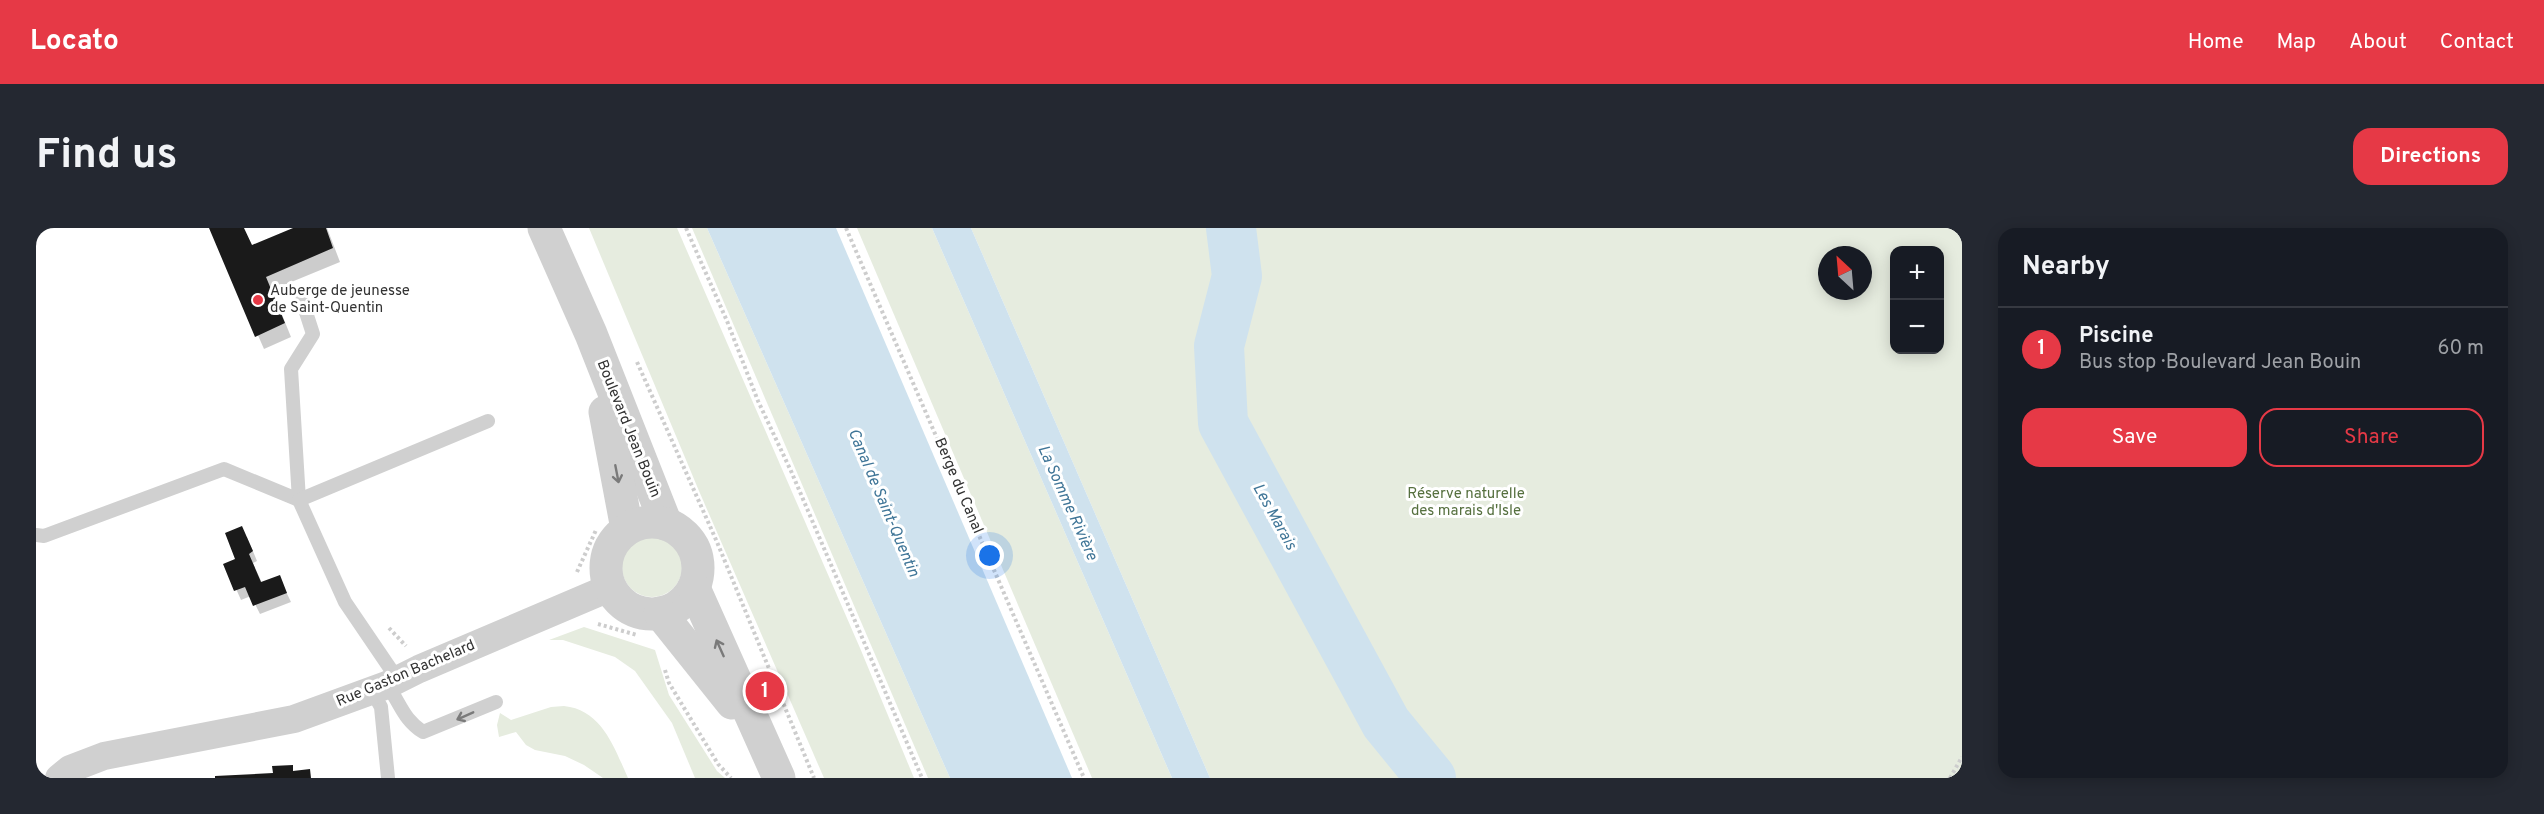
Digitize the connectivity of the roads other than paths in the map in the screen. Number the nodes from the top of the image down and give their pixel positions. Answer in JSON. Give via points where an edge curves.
{"nodes":[{"id":1,"x":544,"y":228,"type":"edge"},
{"id":2,"x":302,"y":300,"type":"dead end"},
{"id":3,"x":591,"y":334,"type":"junction"},
{"id":4,"x":488,"y":421,"type":"dead end"},
{"id":5,"x":299,"y":500,"type":"junction"},
{"id":6,"x":666,"y":524,"type":"junction"},
{"id":7,"x":612,"y":529,"type":"junction"},
{"id":8,"x":36,"y":534,"type":"edge"},
{"id":9,"x":694,"y":588,"type":"junction"},
{"id":10,"x":598,"y":592,"type":"junction"},
{"id":11,"x":652,"y":625,"type":"junction"},
{"id":12,"x":386,"y":685,"type":"junction"},
{"id":13,"x":496,"y":702,"type":"dead end"},
{"id":14,"x":761,"y":740,"type":"junction"},
{"id":15,"x":59,"y":778,"type":"edge"},
{"id":16,"x":388,"y":778,"type":"edge"},
{"id":17,"x":779,"y":778,"type":"edge"}],
"edges":[{"from":1,"to":3,"type":"street","name":"Boulevard Jean Bouin"},
{"from":2,"to":5,"type":"lane","via":[[314,334],[291,369]]},
{"from":3,"to":6,"type":"street","name":"Boulevard Jean Bouin"},
{"from":3,"to":7,"type":"street","name":"Boulevard Jean Bouin","one_way":true},
{"from":4,"to":5,"type":"lane"},
{"from":5,"to":8,"type":"lane","via":[[225,469],[44,536]]},
{"from":5,"to":12,"type":"lane"},
{"from":6,"to":7,"type":"street","via":[[652,522]]},
{"from":6,"to":9,"type":"street","via":[[680,531],[697,557]]},
{"from":7,"to":10,"type":"street","via":[[614,543]]},
{"from":9,"to":11,"type":"street","via":[[686,600]]},
{"from":14,"to":9,"type":"street","one_way":true},
{"from":10,"to":11,"type":"street","via":[[635,611]]},
{"from":10,"to":12,"type":"street","name":"Rue Gaston Bachelard"},
{"from":11,"to":14,"type":"street"},
{"from":13,"to":12,"type":"lane","one_way":true,"via":[[423,732],[409,723],[398,699]]},
{"from":12,"to":15,"type":"street","name":"Rue Gaston Bachelard","via":[[294,719],[104,756],[70,769]]},
{"from":12,"to":16,"type":"lane","via":[[381,707]]},
{"from":14,"to":17,"type":"street"}]}
